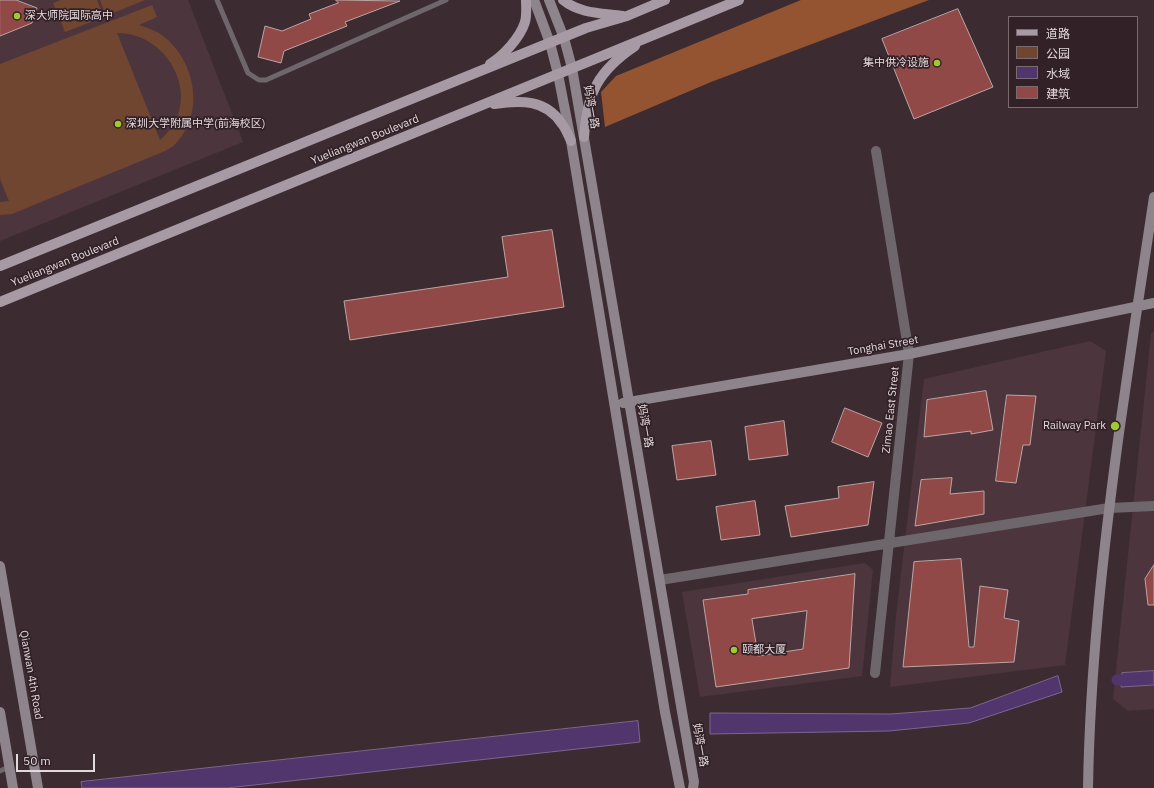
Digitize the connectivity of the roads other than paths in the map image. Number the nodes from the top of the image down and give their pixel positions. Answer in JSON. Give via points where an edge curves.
{"nodes":[{"id":1,"x":217,"y":0,"type":"edge"},
{"id":2,"x":446,"y":0,"type":"edge"},
{"id":3,"x":526,"y":0,"type":"edge"},
{"id":4,"x":534,"y":0,"type":"edge"},
{"id":5,"x":549,"y":0,"type":"edge"},
{"id":6,"x":563,"y":0,"type":"edge"},
{"id":7,"x":652,"y":0,"type":"edge"},
{"id":8,"x":665,"y":0,"type":"edge"},
{"id":9,"x":739,"y":0,"type":"edge"},
{"id":10,"x":641,"y":10,"type":"junction"},
{"id":11,"x":627,"y":16,"type":"junction"},
{"id":12,"x":650,"y":36,"type":"junction"},
{"id":13,"x":564,"y":38,"type":"junction"},
{"id":14,"x":550,"y":43,"type":"junction"},
{"id":15,"x":572,"y":68,"type":"junction"},
{"id":16,"x":558,"y":74,"type":"junction"},
{"id":17,"x":473,"y":75,"type":"junction"},
{"id":18,"x":480,"y":106,"type":"junction"},
{"id":19,"x":584,"y":137,"type":"junction"},
{"id":20,"x":571,"y":141,"type":"junction"},
{"id":21,"x":876,"y":151,"type":"dead end"},
{"id":22,"x":1154,"y":197,"type":"edge"},
{"id":23,"x":0,"y":266,"type":"edge"},
{"id":24,"x":0,"y":302,"type":"edge"},
{"id":25,"x":1154,"y":304,"type":"edge"},
{"id":26,"x":1137,"y":306,"type":"junction"},
{"id":27,"x":909,"y":354,"type":"junction"},
{"id":28,"x":629,"y":402,"type":"junction"},
{"id":29,"x":615,"y":404,"type":"junction"},
{"id":30,"x":1154,"y":506,"type":"edge"},
{"id":31,"x":1109,"y":508,"type":"junction"},
{"id":32,"x":888,"y":543,"type":"junction"},
{"id":33,"x":0,"y":566,"type":"edge"},
{"id":34,"x":660,"y":580,"type":"junction"},
{"id":35,"x":875,"y":673,"type":"dead end"},
{"id":36,"x":0,"y":712,"type":"edge"},
{"id":37,"x":4,"y":769,"type":"edge"},
{"id":38,"x":13,"y":788,"type":"edge"},
{"id":39,"x":38,"y":788,"type":"edge"},
{"id":40,"x":680,"y":788,"type":"edge"},
{"id":41,"x":694,"y":788,"type":"edge"},
{"id":42,"x":1088,"y":788,"type":"edge"}],
"edges":[{"from":1,"to":2,"type":"lane","via":[[246,69],[259,80],[266,80]]},
{"from":3,"to":17,"type":"main road","via":[[524,23],[518,35],[494,62]]},
{"from":4,"to":14,"type":"street"},
{"from":5,"to":13,"type":"street","name":"妈湾一路"},
{"from":6,"to":11,"type":"main road","via":[[576,8],[590,12]]},
{"from":7,"to":10,"type":"main road"},
{"from":8,"to":10,"type":"main road","name":"Yueliangwan Boulevard"},
{"from":9,"to":12,"type":"main road","name":"Yueliangwan Boulevard"},
{"from":10,"to":11,"type":"main road","name":"Yueliangwan Boulevard"},
{"from":11,"to":13,"type":"main road","name":"Yueliangwan Boulevard","via":[[586,28]]},
{"from":12,"to":15,"type":"main road","name":"Yueliangwan Boulevard"},
{"from":12,"to":19,"type":"main road","via":[[616,61],[596,83],[585,117]]},
{"from":13,"to":14,"type":"main road","name":"Yueliangwan Boulevard"},
{"from":13,"to":15,"type":"street","name":"妈湾一路"},
{"from":14,"to":16,"type":"street"},
{"from":14,"to":17,"type":"main road","name":"Yueliangwan Boulevard"},
{"from":15,"to":16,"type":"main road","name":"Yueliangwan Boulevard"},
{"from":15,"to":19,"type":"street","name":"妈湾一路"},
{"from":16,"to":18,"type":"main road","name":"Yueliangwan Boulevard"},
{"from":16,"to":20,"type":"street"},
{"from":17,"to":23,"type":"main road","name":"Yueliangwan Boulevard"},
{"from":18,"to":20,"type":"main road","via":[[524,101],[536,104],[551,111]]},
{"from":18,"to":24,"type":"main road","name":"Yueliangwan Boulevard"},
{"from":19,"to":28,"type":"street","name":"妈湾一路"},
{"from":20,"to":29,"type":"street"},
{"from":21,"to":27,"type":"street","name":"Zimao East Street"},
{"from":22,"to":26,"type":"street"},
{"from":25,"to":26,"type":"street","name":"Tonghai Street"},
{"from":26,"to":27,"type":"street","name":"Tonghai Street"},
{"from":26,"to":31,"type":"street"},
{"from":27,"to":28,"type":"street","name":"Tonghai Street"},
{"from":27,"to":32,"type":"street","name":"Zimao East Street"},
{"from":28,"to":29,"type":"street","name":"Tonghai Street"},
{"from":28,"to":34,"type":"street","name":"妈湾一路"},
{"from":29,"to":40,"type":"street"},
{"from":30,"to":31,"type":"street"},
{"from":31,"to":32,"type":"street"},
{"from":31,"to":42,"type":"street","via":[[1095,630]]},
{"from":32,"to":34,"type":"street"},
{"from":32,"to":35,"type":"street","name":"Zimao East Street"},
{"from":33,"to":39,"type":"street","name":"Qianwan 4th Road"},
{"from":34,"to":41,"type":"street","name":"妈湾一路"},
{"from":36,"to":37,"type":"street"},
{"from":37,"to":38,"type":"street"}]}
